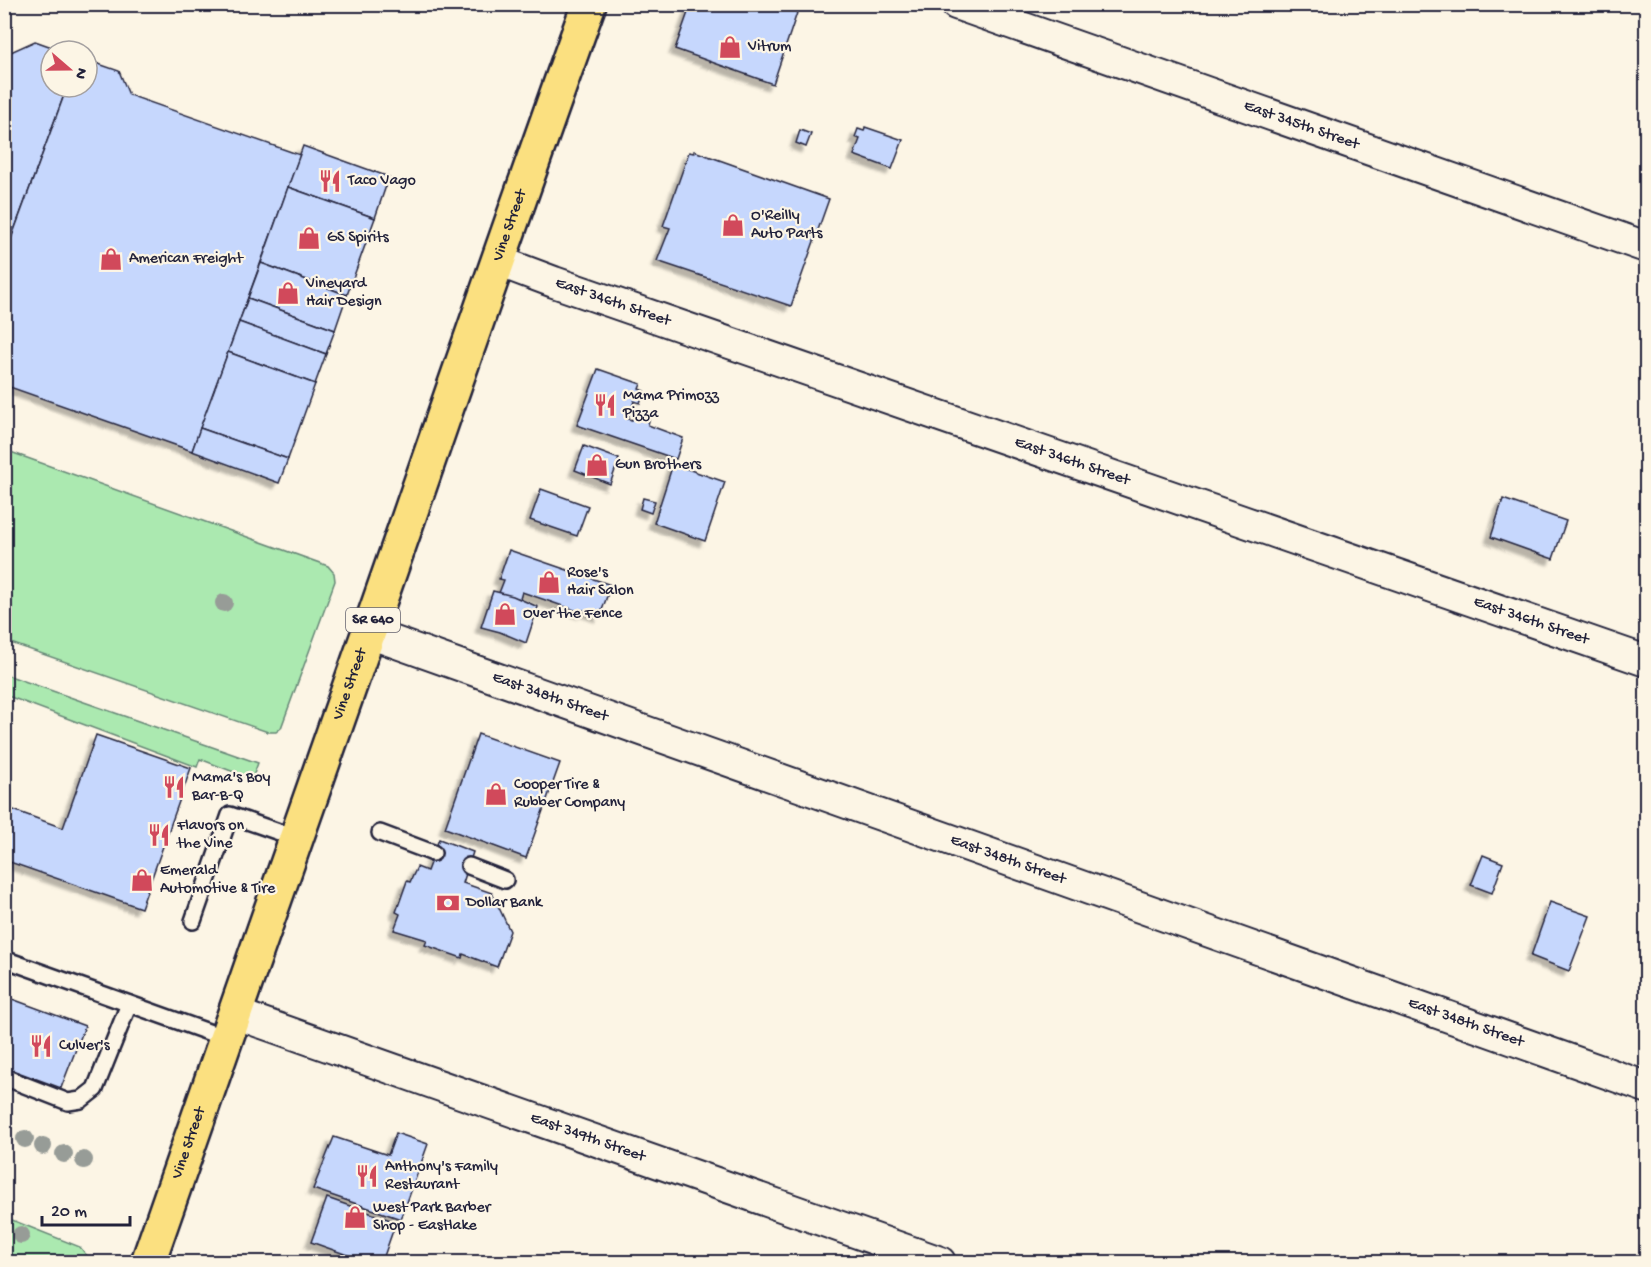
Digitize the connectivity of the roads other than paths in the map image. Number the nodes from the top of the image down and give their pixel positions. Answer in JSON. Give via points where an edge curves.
{"nodes":[{"id":1,"x":589,"y":4,"type":"edge"},
{"id":2,"x":956,"y":4,"type":"edge"},
{"id":3,"x":1647,"y":247,"type":"edge"},
{"id":4,"x":498,"y":261,"type":"junction"},
{"id":5,"x":369,"y":633,"type":"junction"},
{"id":6,"x":1647,"y":661,"type":"edge"},
{"id":7,"x":380,"y":833,"type":"dead end"},
{"id":8,"x":296,"y":838,"type":"junction"},
{"id":9,"x":434,"y":854,"type":"dead end"},
{"id":10,"x":469,"y":866,"type":"dead end"},
{"id":11,"x":505,"y":880,"type":"dead end"},
{"id":12,"x":193,"y":921,"type":"dead end"},
{"id":13,"x":4,"y":959,"type":"edge"},
{"id":14,"x":129,"y":1004,"type":"junction"},
{"id":15,"x":230,"y":1026,"type":"junction"},
{"id":16,"x":4,"y":1077,"type":"edge"},
{"id":17,"x":1647,"y":1087,"type":"edge"},
{"id":18,"x":148,"y":1263,"type":"edge"},
{"id":19,"x":940,"y":1263,"type":"edge"}],
"edges":[{"from":1,"to":4,"type":"main road","name":"Vine Street","number":"SR 640"},
{"from":2,"to":3,"type":"street","name":"East 345th Street"},
{"from":4,"to":5,"type":"main road","name":"Vine Street","number":"SR 640"},
{"from":4,"to":6,"type":"street","name":"East 346th Street"},
{"from":5,"to":8,"type":"main road","name":"Vine Street","number":"SR 640"},
{"from":5,"to":17,"type":"street","name":"East 348th Street"},
{"from":7,"to":9,"type":"lane"},
{"from":8,"to":12,"type":"lane","via":[[230,815]]},
{"from":8,"to":15,"type":"main road","name":"Vine Street","number":"SR 640"},
{"from":10,"to":11,"type":"lane"},
{"from":13,"to":14,"type":"lane"},
{"from":14,"to":15,"type":"lane"},
{"from":14,"to":16,"type":"lane","via":[[95,1089],[81,1100],[68,1102]]},
{"from":15,"to":18,"type":"main road","name":"Vine Street","number":"SR 640"},
{"from":15,"to":19,"type":"street","name":"East 349th Street"}]}
